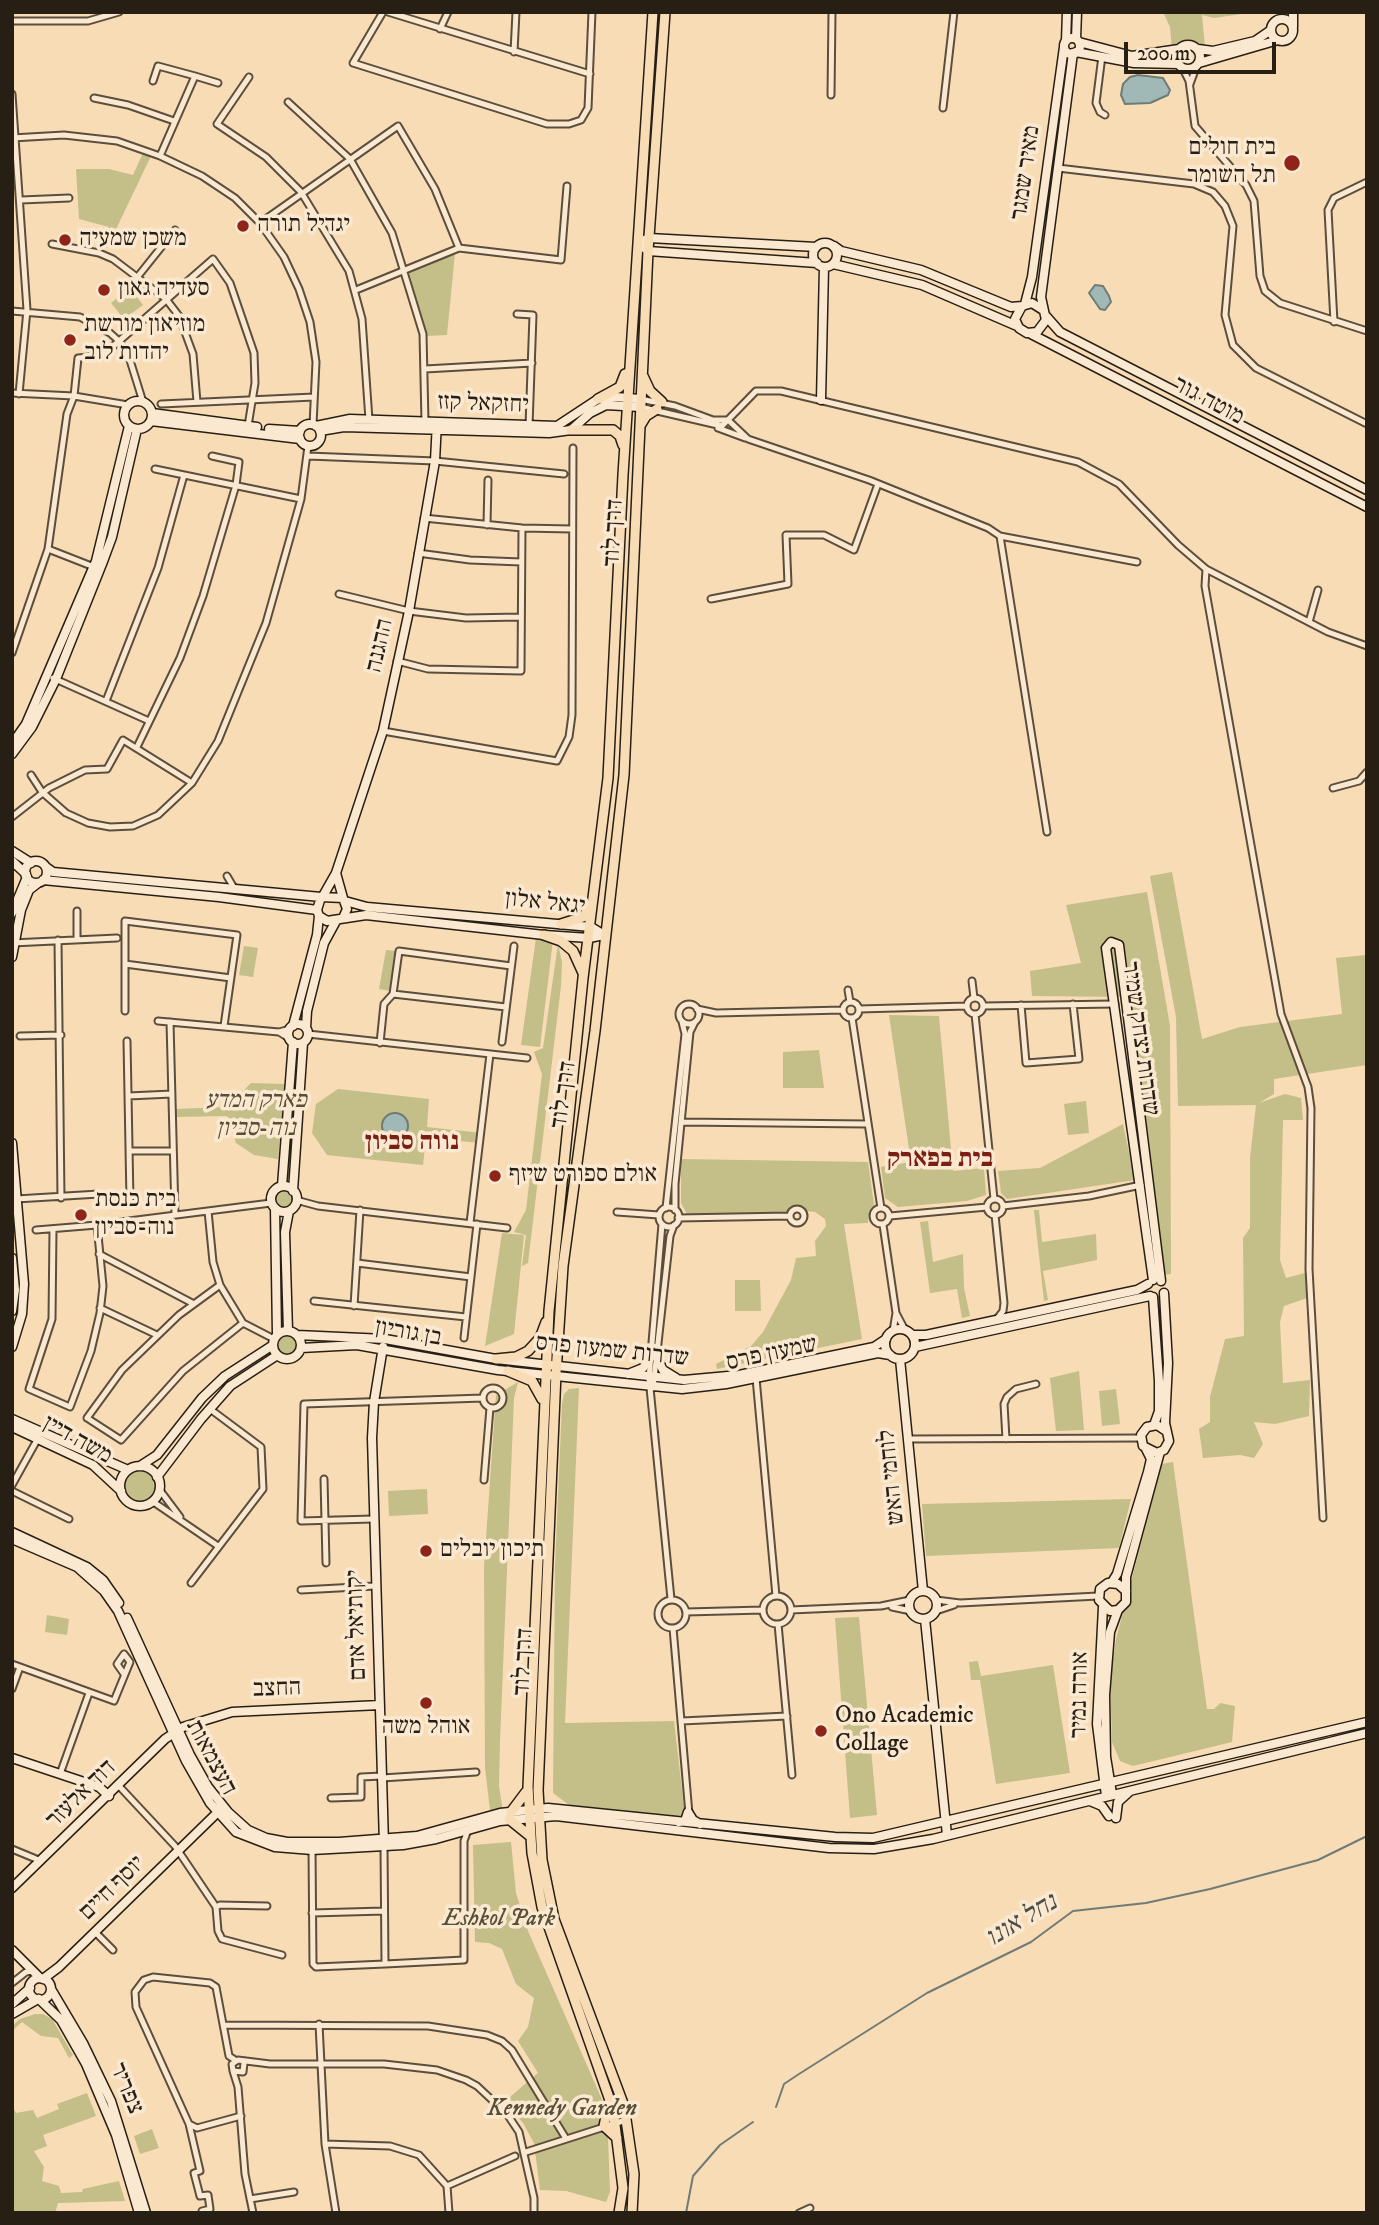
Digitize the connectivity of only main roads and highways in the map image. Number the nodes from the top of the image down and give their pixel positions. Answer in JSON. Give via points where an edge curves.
{"nodes":[{"id":1,"x":653,"y":12,"type":"edge"},
{"id":2,"x":665,"y":12,"type":"edge"},
{"id":3,"x":636,"y":268,"type":"junction"},
{"id":4,"x":642,"y":374,"type":"junction"},
{"id":5,"x":598,"y":400,"type":"road end"},
{"id":6,"x":639,"y":428,"type":"junction"},
{"id":7,"x":571,"y":430,"type":"road end"},
{"id":8,"x":624,"y":461,"type":"junction"},
{"id":9,"x":595,"y":894,"type":"junction"},
{"id":10,"x":561,"y":924,"type":"road end"},
{"id":11,"x":544,"y":935,"type":"road end"},
{"id":12,"x":583,"y":978,"type":"junction"},
{"id":13,"x":549,"y":1311,"type":"junction"},
{"id":14,"x":496,"y":1359,"type":"road end"},
{"id":15,"x":551,"y":1369,"type":"junction"},
{"id":16,"x":508,"y":1371,"type":"road end"},
{"id":17,"x":544,"y":1412,"type":"junction"},
{"id":18,"x":528,"y":1787,"type":"junction"},
{"id":19,"x":534,"y":1813,"type":"junction"},
{"id":20,"x":530,"y":1836,"type":"junction"},
{"id":21,"x":609,"y":2093,"type":"junction"},
{"id":22,"x":619,"y":2143,"type":"junction"},
{"id":23,"x":620,"y":2213,"type":"edge"},
{"id":24,"x":632,"y":2213,"type":"edge"}],
"edges":[{"from":1,"to":3,"type":"main road","name":"דרך לוד"},
{"from":2,"to":4,"type":"main road","name":"דרך לוד"},
{"from":3,"to":5,"type":"main road","via":[[623,383]]},
{"from":3,"to":8,"type":"main road","name":"דרך לוד"},
{"from":4,"to":6,"type":"main road","name":"דרך לוד"},
{"from":4,"to":6,"type":"main road","via":[[660,406]]},
{"from":6,"to":15,"type":"main road","name":"דרך לוד","via":[[624,775]]},
{"from":7,"to":8,"type":"main road","via":[[617,432]]},
{"from":8,"to":9,"type":"main road","name":"דרך לוד","via":[[608,778]]},
{"from":9,"to":10,"type":"main road","via":[[583,917]]},
{"from":9,"to":12,"type":"main road","name":"דרך לוד"},
{"from":11,"to":12,"type":"main road","via":[[561,940],[573,951]]},
{"from":12,"to":13,"type":"main road","name":"דרך לוד"},
{"from":13,"to":14,"type":"main road","via":[[531,1349],[516,1357]]},
{"from":13,"to":15,"type":"main road","name":"דרך לוד"},
{"from":15,"to":17,"type":"main road","name":"דרך לוד"},
{"from":15,"to":19,"type":"main road","name":"דרך לוד"},
{"from":16,"to":17,"type":"main road","via":[[536,1385]]},
{"from":17,"to":18,"type":"main road","name":"דרך לוד"},
{"from":18,"to":19,"type":"main road","name":"דרך לוד"},
{"from":18,"to":20,"type":"main road","via":[[510,1815]]},
{"from":19,"to":20,"type":"main road","name":"דרך לוד"},
{"from":19,"to":24,"type":"main road","name":"דרך לוד","via":[[554,1919],[614,2072],[627,2120],[634,2182]]},
{"from":20,"to":21,"type":"main road","name":"דרך לוד","via":[[542,1907]]},
{"from":21,"to":22,"type":"main road","name":"דרך לוד"},
{"from":21,"to":22,"type":"main road","via":[[604,2126]]},
{"from":22,"to":23,"type":"main road","name":"דרך לוד"}]}
